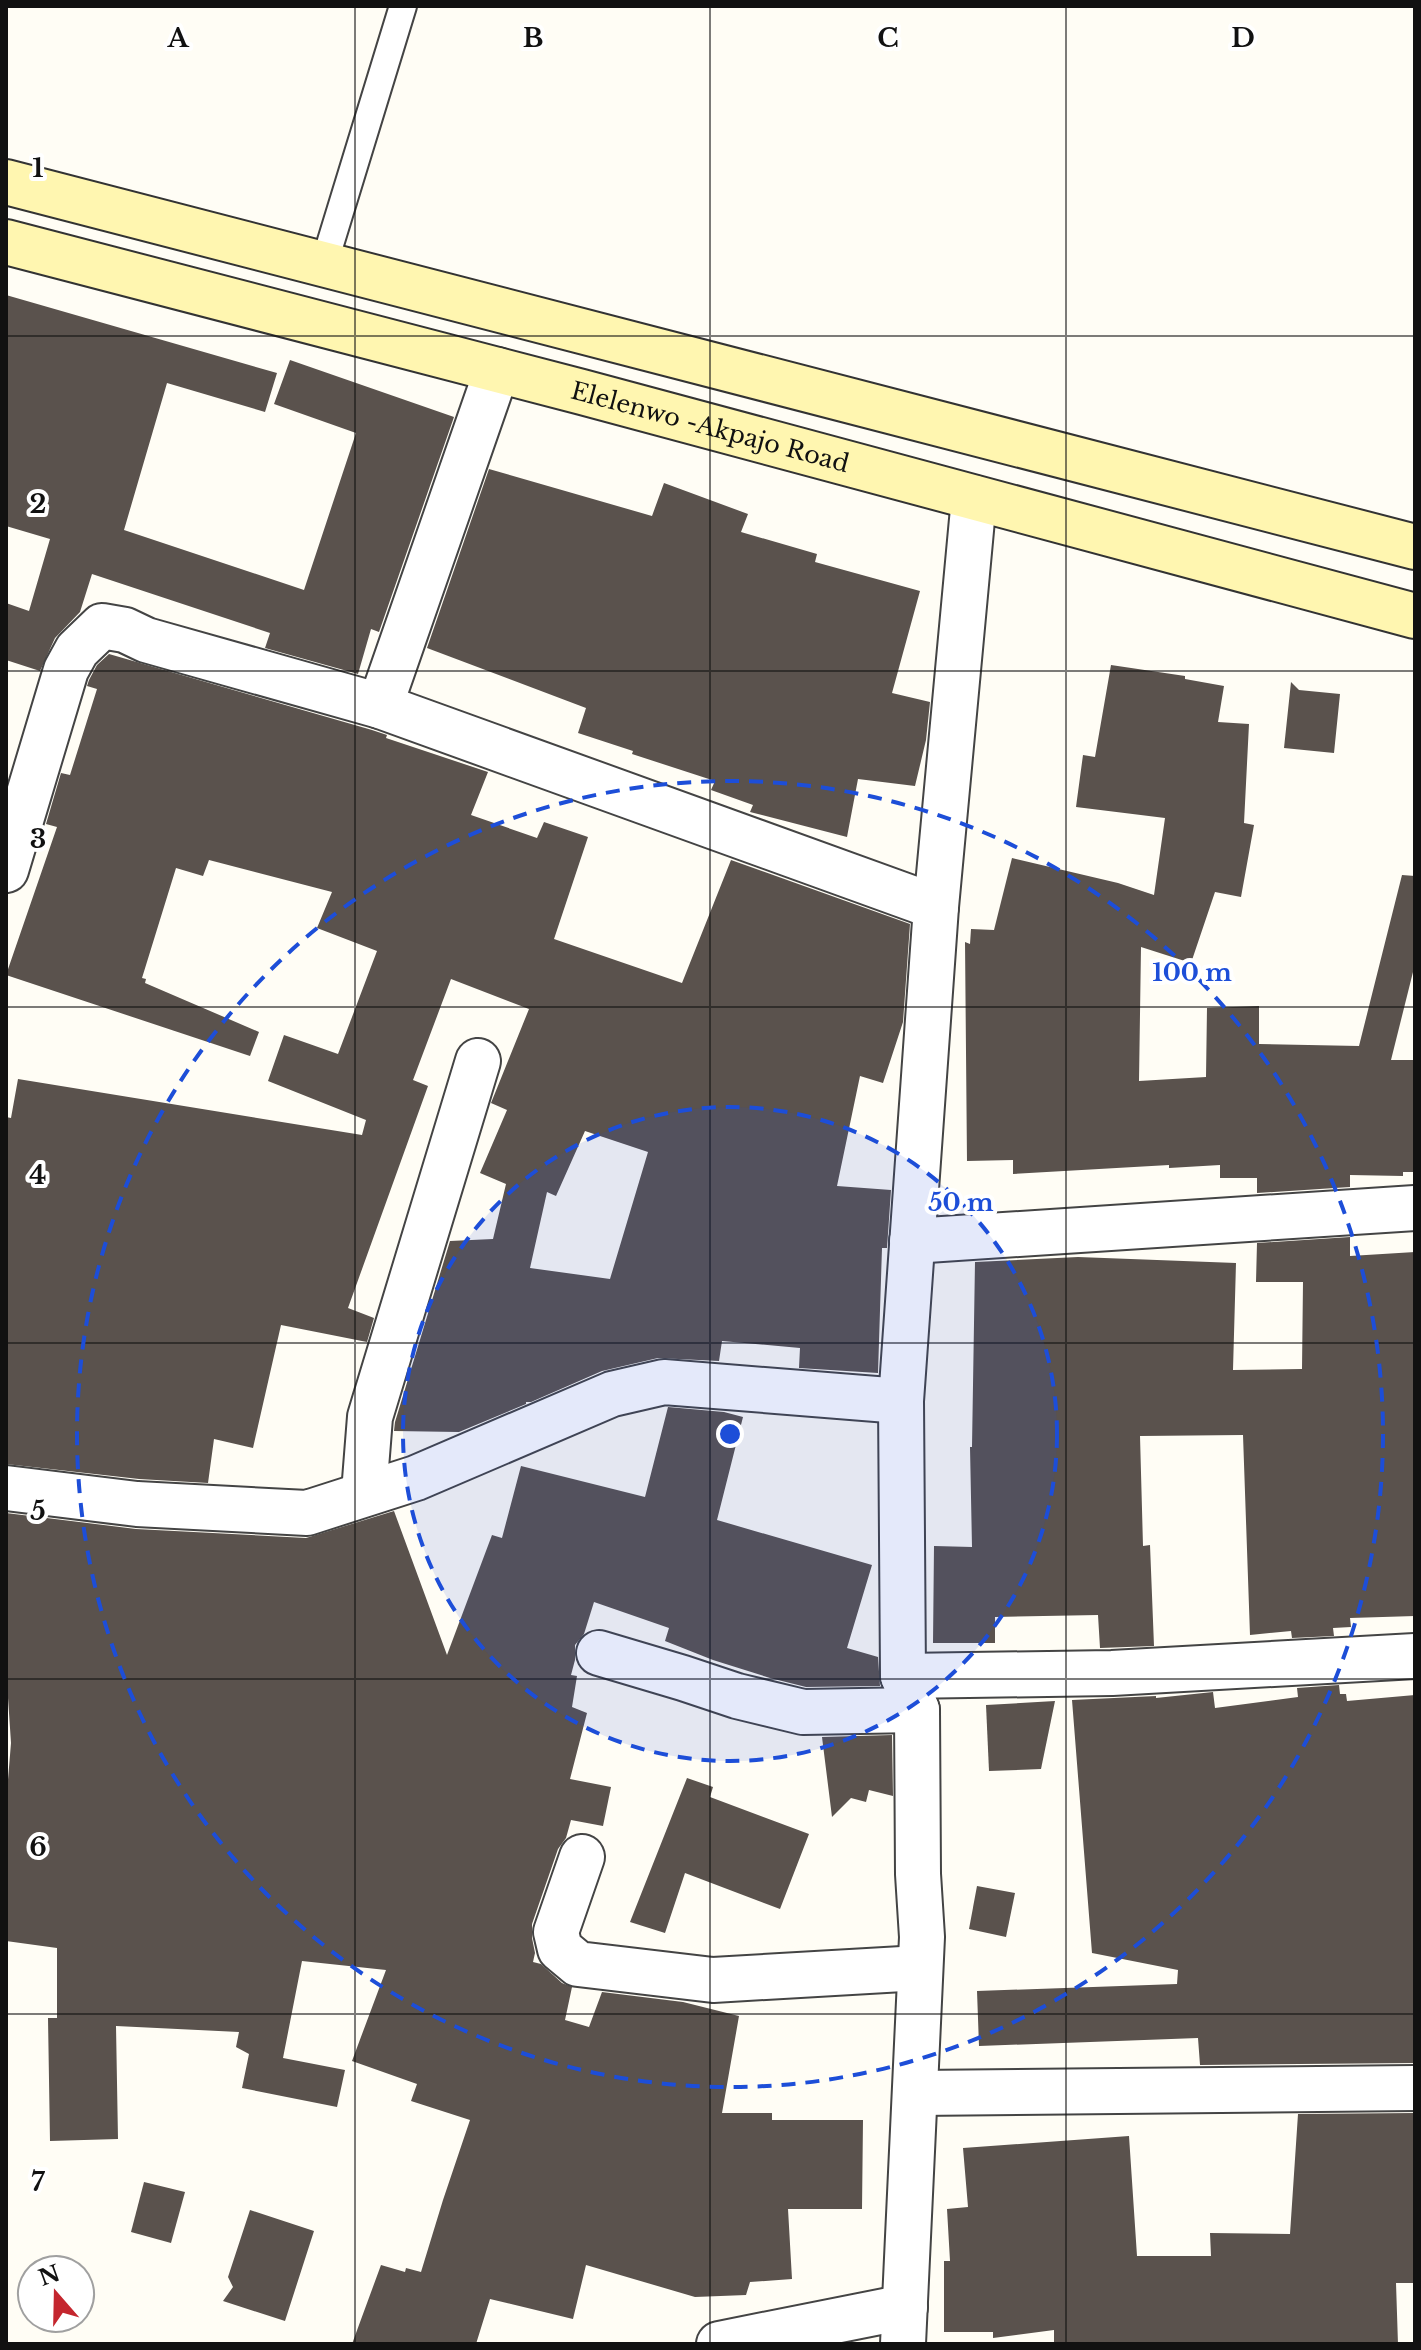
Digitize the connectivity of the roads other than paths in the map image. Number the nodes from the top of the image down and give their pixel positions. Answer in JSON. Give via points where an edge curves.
{"nodes":[{"id":1,"x":403,"y":6,"type":"edge"},
{"id":2,"x":6,"y":182,"type":"edge"},
{"id":3,"x":6,"y":242,"type":"edge"},
{"id":4,"x":324,"y":264,"type":"junction"},
{"id":5,"x":497,"y":370,"type":"junction"},
{"id":6,"x":974,"y":498,"type":"junction"},
{"id":7,"x":1415,"y":547,"type":"edge"},
{"id":8,"x":1415,"y":616,"type":"edge"},
{"id":9,"x":380,"y":706,"type":"junction"},
{"id":10,"x":6,"y":870,"type":"edge"},
{"id":11,"x":936,"y":907,"type":"junction"},
{"id":12,"x":478,"y":1061,"type":"dead end"},
{"id":13,"x":1415,"y":1208,"type":"edge"},
{"id":14,"x":912,"y":1241,"type":"junction"},
{"id":15,"x":901,"y":1401,"type":"junction"},
{"id":16,"x":6,"y":1488,"type":"edge"},
{"id":17,"x":364,"y":1493,"type":"junction"},
{"id":18,"x":599,"y":1653,"type":"dead end"},
{"id":19,"x":1415,"y":1656,"type":"edge"},
{"id":20,"x":910,"y":1693,"type":"junction"},
{"id":21,"x":582,"y":1857,"type":"dead end"},
{"id":22,"x":920,"y":1968,"type":"junction"},
{"id":23,"x":1415,"y":2088,"type":"edge"},
{"id":24,"x":916,"y":2093,"type":"junction"},
{"id":25,"x":904,"y":2325,"type":"edge"},
{"id":26,"x":719,"y":2344,"type":"edge"}],
"edges":[{"from":1,"to":4,"type":"lane"},
{"from":2,"to":4,"type":"main road"},
{"from":3,"to":5,"type":"main road","name":"Elelenwo -Akpajo Road"},
{"from":4,"to":7,"type":"main road"},
{"from":5,"to":6,"type":"main road","name":"Elelenwo -Akpajo Road"},
{"from":5,"to":9,"type":"street"},
{"from":6,"to":8,"type":"main road","name":"Elelenwo -Akpajo Road"},
{"from":6,"to":11,"type":"street"},
{"from":9,"to":10,"type":"street","via":[[102,626],[77,650],[66,670]]},
{"from":9,"to":11,"type":"street"},
{"from":11,"to":14,"type":"street"},
{"from":12,"to":17,"type":"street","via":[[370,1417]]},
{"from":13,"to":14,"type":"street"},
{"from":14,"to":15,"type":"street"},
{"from":15,"to":17,"type":"street","via":[[664,1382],[612,1394],[416,1478]]},
{"from":15,"to":20,"type":"street"},
{"from":16,"to":17,"type":"street","via":[[137,1504],[307,1513]]},
{"from":18,"to":20,"type":"street","via":[[803,1712]]},
{"from":19,"to":20,"type":"street","via":[[1112,1673]]},
{"from":20,"to":22,"type":"street"},
{"from":21,"to":22,"type":"street","via":[[556,1932],[560,1949],[578,1964],[713,1980]]},
{"from":22,"to":24,"type":"street"},
{"from":23,"to":24,"type":"street"},
{"from":24,"to":25,"type":"street"},
{"from":25,"to":26,"type":"street"}]}
